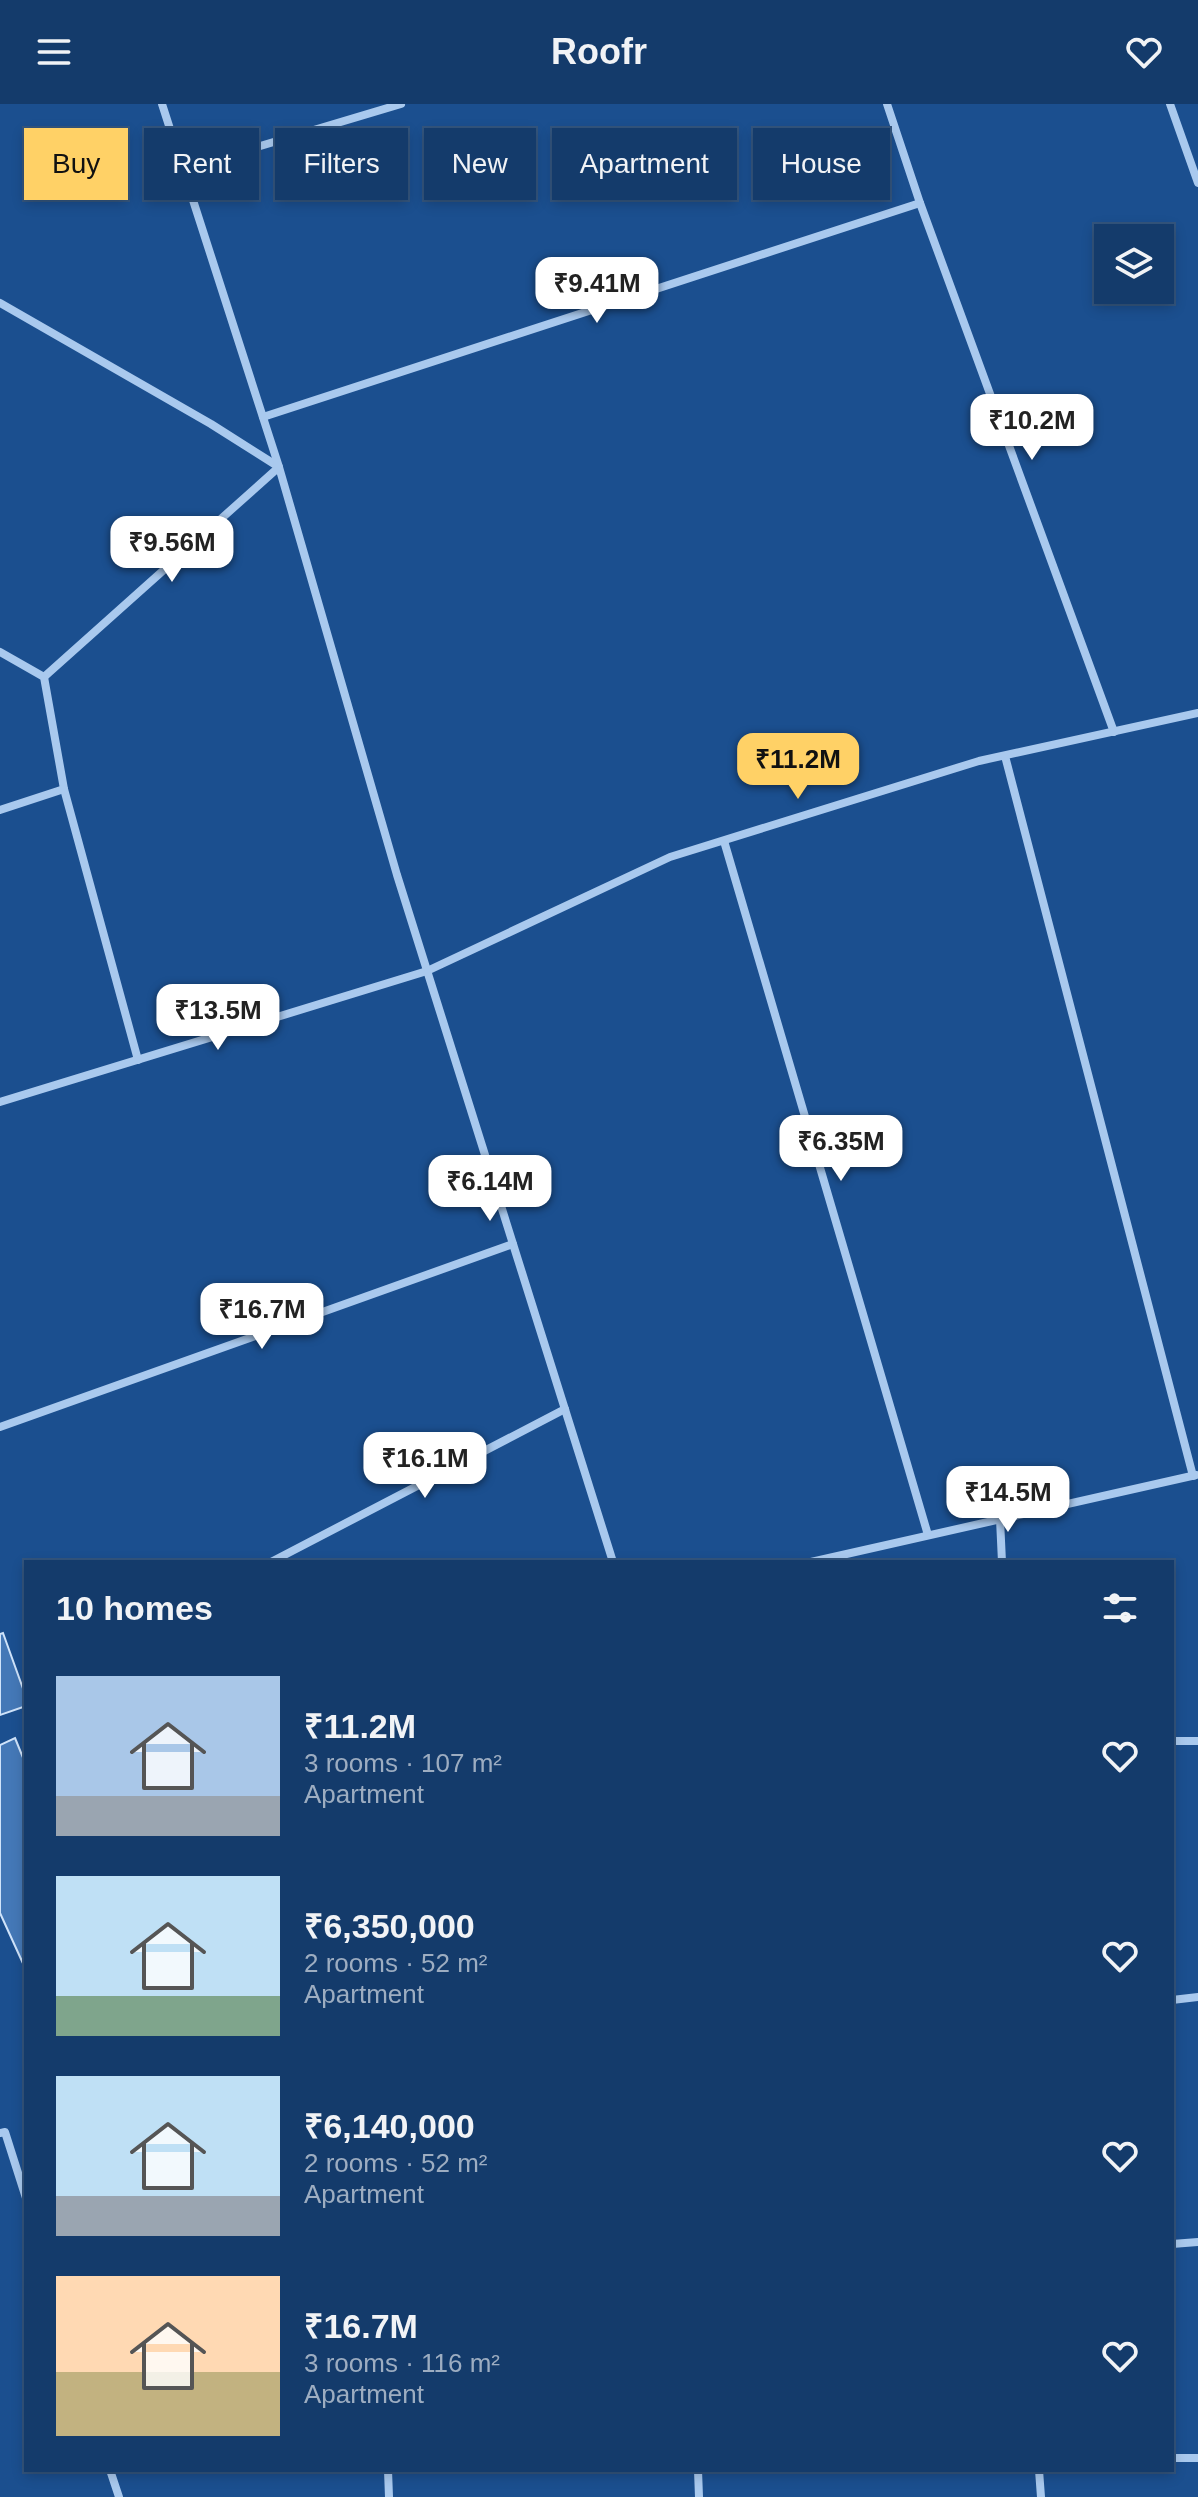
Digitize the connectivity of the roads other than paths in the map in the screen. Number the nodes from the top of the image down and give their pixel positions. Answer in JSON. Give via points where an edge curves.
{"nodes":[{"id":1,"x":162,"y":104,"type":"edge"},
{"id":2,"x":401,"y":104,"type":"edge"},
{"id":3,"x":887,"y":104,"type":"edge"},
{"id":4,"x":1170,"y":104,"type":"edge"},
{"id":5,"x":170,"y":128,"type":"edge"},
{"id":6,"x":259,"y":146,"type":"edge"},
{"id":7,"x":1198,"y":183,"type":"edge"},
{"id":8,"x":193,"y":200,"type":"edge"},
{"id":9,"x":920,"y":203,"type":"junction"},
{"id":10,"x":0,"y":303,"type":"edge"},
{"id":11,"x":263,"y":417,"type":"junction"},
{"id":12,"x":279,"y":467,"type":"junction"},
{"id":13,"x":0,"y":652,"type":"edge"},
{"id":14,"x":44,"y":677,"type":"junction"},
{"id":15,"x":1198,"y":713,"type":"edge"},
{"id":16,"x":1114,"y":732,"type":"junction"},
{"id":17,"x":1005,"y":756,"type":"junction"},
{"id":18,"x":64,"y":789,"type":"junction"},
{"id":19,"x":0,"y":810,"type":"edge"},
{"id":20,"x":724,"y":841,"type":"junction"},
{"id":21,"x":427,"y":971,"type":"junction"},
{"id":22,"x":138,"y":1060,"type":"junction"},
{"id":23,"x":0,"y":1102,"type":"edge"},
{"id":24,"x":513,"y":1244,"type":"junction"},
{"id":25,"x":565,"y":1409,"type":"junction"},
{"id":26,"x":0,"y":1427,"type":"edge"},
{"id":27,"x":1195,"y":1476,"type":"edge"},
{"id":28,"x":1000,"y":1519,"type":"junction"},
{"id":29,"x":928,"y":1535,"type":"junction"},
{"id":30,"x":275,"y":1560,"type":"edge"},
{"id":31,"x":612,"y":1560,"type":"edge"},
{"id":32,"x":820,"y":1560,"type":"edge"},
{"id":33,"x":1002,"y":1560,"type":"edge"},
{"id":34,"x":1174,"y":1741,"type":"edge"},
{"id":35,"x":1198,"y":1741,"type":"edge"},
{"id":36,"x":1198,"y":1997,"type":"edge"},
{"id":37,"x":1174,"y":2000,"type":"edge"},
{"id":38,"x":0,"y":2133,"type":"edge"},
{"id":39,"x":24,"y":2192,"type":"edge"},
{"id":40,"x":1198,"y":2242,"type":"edge"},
{"id":41,"x":1174,"y":2244,"type":"edge"},
{"id":42,"x":1174,"y":2458,"type":"edge"},
{"id":43,"x":1198,"y":2458,"type":"edge"},
{"id":44,"x":111,"y":2472,"type":"edge"},
{"id":45,"x":388,"y":2472,"type":"edge"},
{"id":46,"x":698,"y":2472,"type":"edge"},
{"id":47,"x":1039,"y":2472,"type":"edge"},
{"id":48,"x":119,"y":2497,"type":"edge"},
{"id":49,"x":389,"y":2497,"type":"edge"},
{"id":50,"x":699,"y":2497,"type":"edge"},
{"id":51,"x":1041,"y":2497,"type":"edge"}],
"edges":[{"from":1,"to":5,"type":"street"},
{"from":2,"to":6,"type":"street"},
{"from":3,"to":9,"type":"street"},
{"from":4,"to":7,"type":"street"},
{"from":8,"to":11,"type":"street"},
{"from":9,"to":11,"type":"street"},
{"from":9,"to":16,"type":"street"},
{"from":10,"to":12,"type":"street"},
{"from":11,"to":12,"type":"street"},
{"from":12,"to":14,"type":"street"},
{"from":12,"to":21,"type":"street"},
{"from":13,"to":14,"type":"street"},
{"from":14,"to":18,"type":"street"},
{"from":15,"to":16,"type":"street"},
{"from":16,"to":17,"type":"street"},
{"from":17,"to":20,"type":"street"},
{"from":17,"to":27,"type":"street"},
{"from":18,"to":19,"type":"street"},
{"from":18,"to":22,"type":"street"},
{"from":20,"to":21,"type":"street","via":[[670,857]]},
{"from":20,"to":29,"type":"street"},
{"from":21,"to":22,"type":"street"},
{"from":21,"to":24,"type":"street"},
{"from":22,"to":23,"type":"street"},
{"from":24,"to":25,"type":"street"},
{"from":24,"to":26,"type":"street"},
{"from":25,"to":30,"type":"street"},
{"from":25,"to":31,"type":"street"},
{"from":27,"to":28,"type":"street"},
{"from":28,"to":29,"type":"street"},
{"from":28,"to":33,"type":"street"},
{"from":29,"to":32,"type":"street"},
{"from":34,"to":35,"type":"street"},
{"from":36,"to":37,"type":"street"},
{"from":38,"to":39,"type":"street","via":[[5,2132]]},
{"from":40,"to":41,"type":"street"},
{"from":42,"to":43,"type":"street"},
{"from":44,"to":48,"type":"street"},
{"from":45,"to":49,"type":"street"},
{"from":46,"to":50,"type":"street"},
{"from":47,"to":51,"type":"street"}]}
